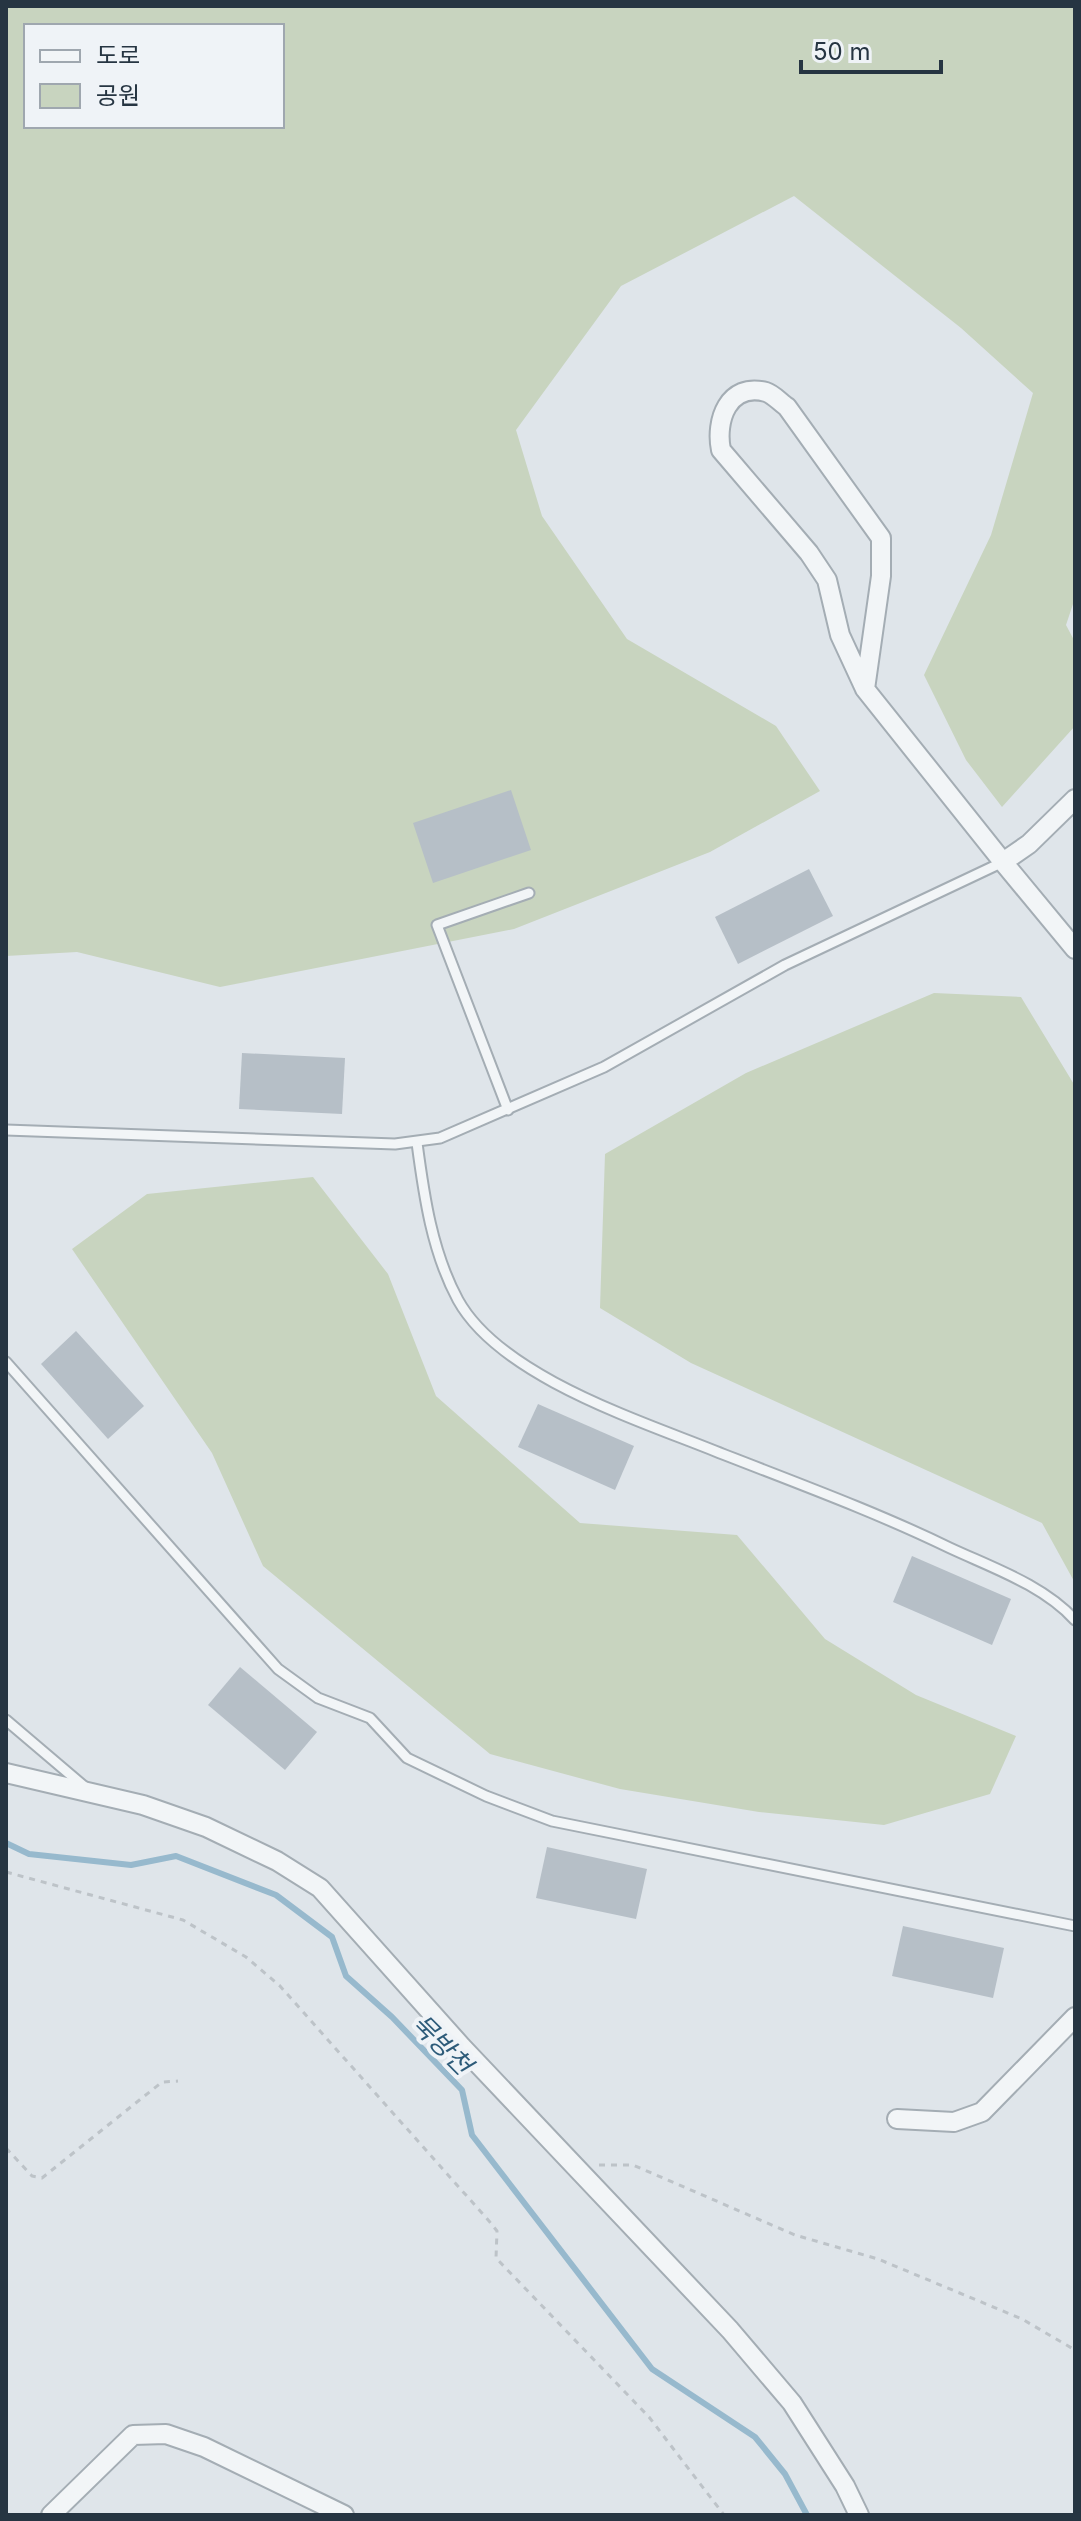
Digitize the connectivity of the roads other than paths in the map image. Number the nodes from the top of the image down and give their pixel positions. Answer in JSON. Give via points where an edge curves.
{"nodes":[{"id":1,"x":865,"y":689,"type":"junction"},
{"id":2,"x":1075,"y":799,"type":"edge"},
{"id":3,"x":1003,"y":862,"type":"junction"},
{"id":4,"x":529,"y":893,"type":"dead end"},
{"id":5,"x":1075,"y":949,"type":"edge"},
{"id":6,"x":508,"y":1110,"type":"junction"},
{"id":7,"x":6,"y":1130,"type":"edge"},
{"id":8,"x":417,"y":1143,"type":"junction"},
{"id":9,"x":6,"y":1362,"type":"edge"},
{"id":10,"x":1075,"y":1620,"type":"edge"},
{"id":11,"x":6,"y":1720,"type":"edge"},
{"id":12,"x":6,"y":1773,"type":"edge"},
{"id":13,"x":91,"y":1792,"type":"junction"},
{"id":14,"x":1075,"y":1926,"type":"edge"},
{"id":15,"x":1075,"y":2017,"type":"edge"},
{"id":16,"x":897,"y":2119,"type":"dead end"},
{"id":17,"x":51,"y":2515,"type":"edge"},
{"id":18,"x":344,"y":2515,"type":"edge"},
{"id":19,"x":859,"y":2515,"type":"edge"}],
"edges":[{"from":1,"to":1,"type":"street","via":[[840,635],[827,580],[721,450],[717,429],[726,406],[743,392],[767,392],[787,407],[881,538],[881,576]]},
{"from":1,"to":3,"type":"street"},
{"from":2,"to":3,"type":"street"},
{"from":3,"to":5,"type":"street"},
{"from":3,"to":6,"type":"lane","via":[[785,965],[604,1067]]},
{"from":4,"to":6,"type":"lane","via":[[437,925]]},
{"from":6,"to":8,"type":"lane"},
{"from":7,"to":8,"type":"lane"},
{"from":8,"to":10,"type":"lane","via":[[427,1217],[458,1301],[489,1338],[518,1361],[635,1419],[914,1531],[1030,1587]]},
{"from":9,"to":14,"type":"lane","via":[[278,1669],[318,1698],[370,1718],[407,1758],[435,1773],[552,1821]]},
{"from":11,"to":13,"type":"lane"},
{"from":12,"to":13,"type":"street"},
{"from":13,"to":19,"type":"street","via":[[206,1827],[320,1888],[730,2330],[792,2403]]},
{"from":15,"to":16,"type":"street","via":[[982,2112],[954,2122]]},
{"from":17,"to":18,"type":"street","via":[[133,2435],[166,2434]]}]}
